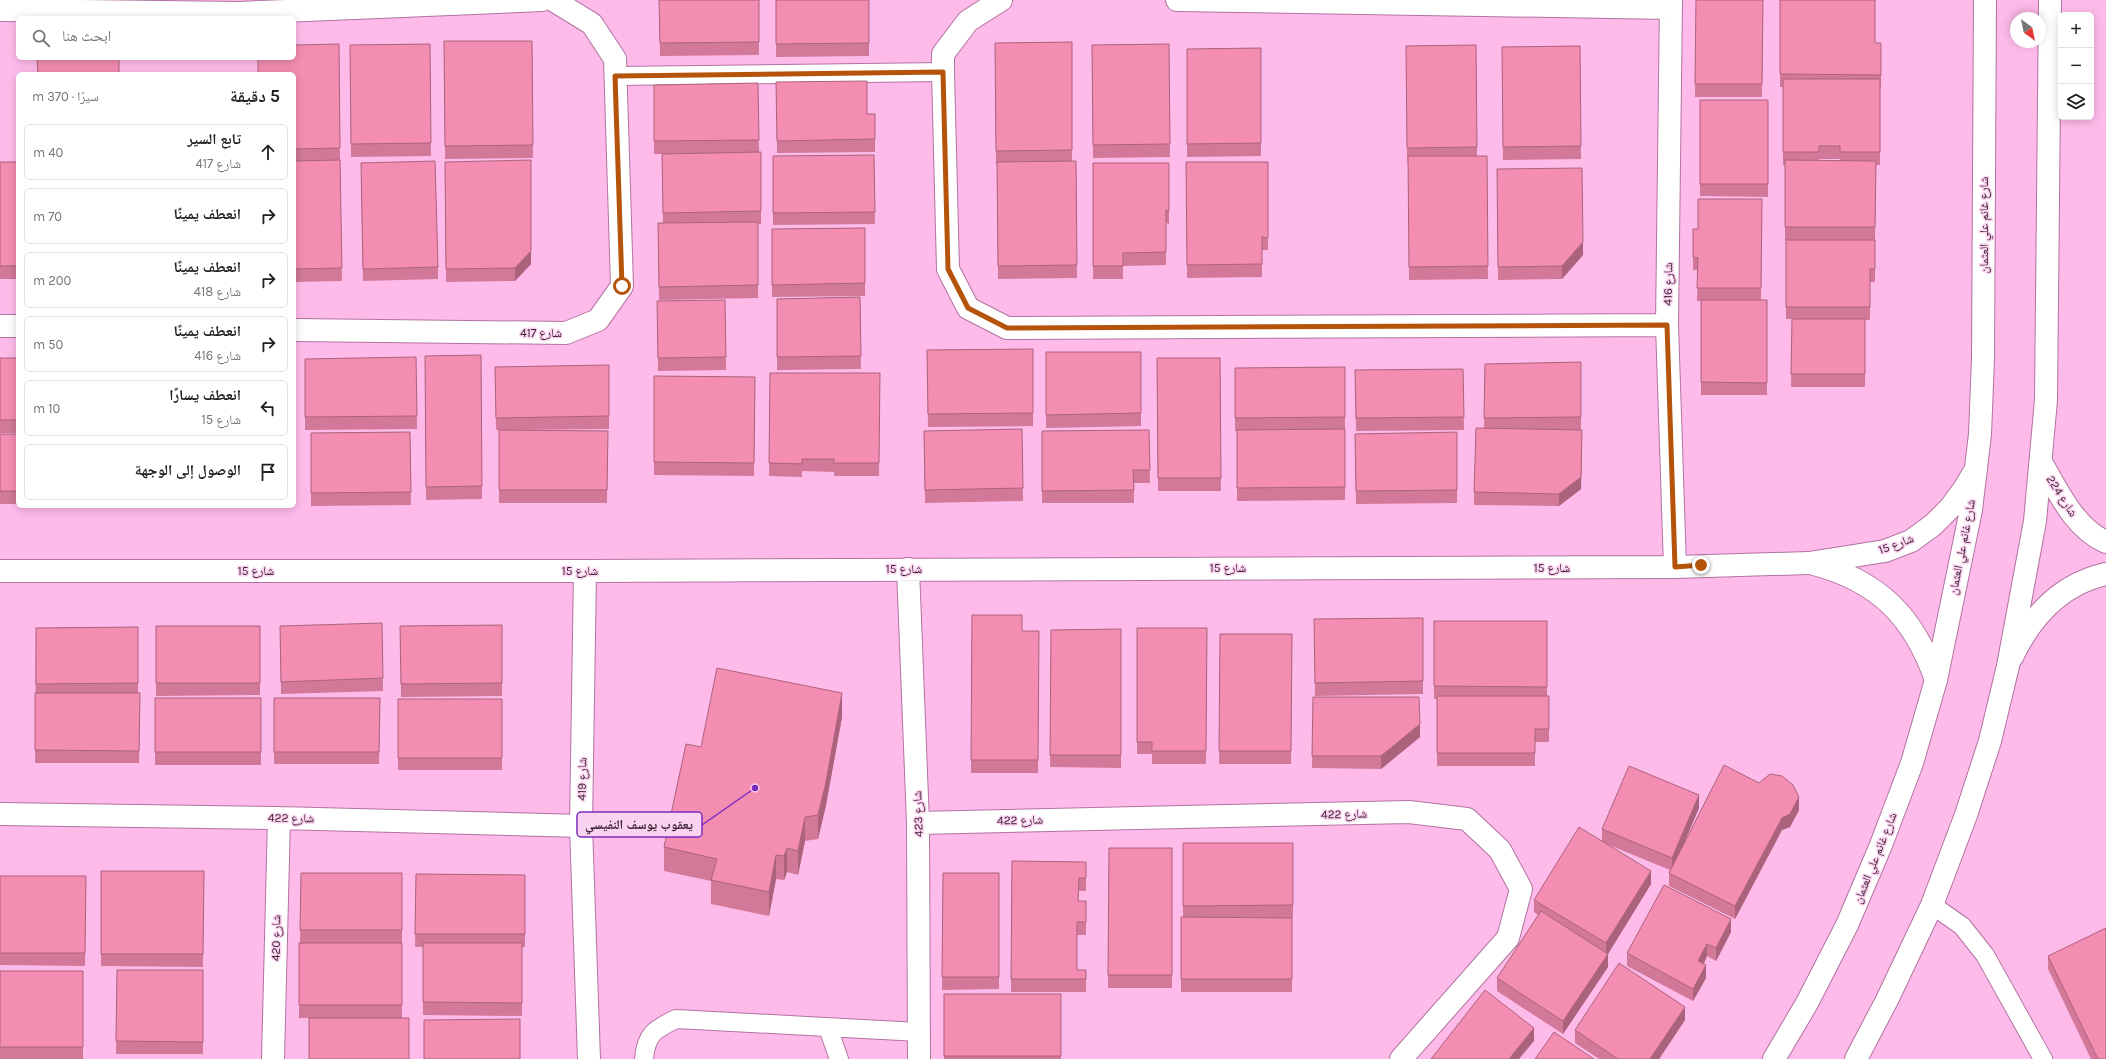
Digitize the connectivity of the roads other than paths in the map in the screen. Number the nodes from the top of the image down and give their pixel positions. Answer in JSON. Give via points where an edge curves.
{"nodes":[{"id":1,"x":542,"y":0,"type":"edge"},
{"id":2,"x":553,"y":0,"type":"edge"},
{"id":3,"x":1001,"y":0,"type":"edge"},
{"id":4,"x":1177,"y":0,"type":"edge"},
{"id":5,"x":1985,"y":0,"type":"edge"},
{"id":6,"x":2050,"y":0,"type":"edge"},
{"id":7,"x":1671,"y":4,"type":"edge"},
{"id":8,"x":0,"y":10,"type":"edge"},
{"id":9,"x":943,"y":72,"type":"junction"},
{"id":10,"x":615,"y":76,"type":"junction"},
{"id":11,"x":1667,"y":325,"type":"junction"},
{"id":12,"x":0,"y":326,"type":"edge"},
{"id":13,"x":16,"y":326,"type":"edge"},
{"id":14,"x":296,"y":330,"type":"edge"},
{"id":15,"x":2041,"y":462,"type":"junction"},
{"id":16,"x":1976,"y":469,"type":"junction"},
{"id":17,"x":2106,"y":542,"type":"edge"},
{"id":18,"x":1808,"y":563,"type":"junction"},
{"id":19,"x":1675,"y":567,"type":"junction"},
{"id":20,"x":908,"y":569,"type":"junction"},
{"id":21,"x":0,"y":571,"type":"edge"},
{"id":22,"x":585,"y":571,"type":"junction"},
{"id":23,"x":2106,"y":574,"type":"edge"},
{"id":24,"x":2008,"y":666,"type":"junction"},
{"id":25,"x":1936,"y":680,"type":"junction"},
{"id":26,"x":0,"y":814,"type":"edge"},
{"id":27,"x":279,"y":818,"type":"junction"},
{"id":28,"x":918,"y":823,"type":"junction"},
{"id":29,"x":581,"y":826,"type":"junction"},
{"id":30,"x":1932,"y":905,"type":"junction"},
{"id":31,"x":828,"y":1028,"type":"junction"},
{"id":32,"x":919,"y":1032,"type":"junction"},
{"id":33,"x":273,"y":1059,"type":"edge"},
{"id":34,"x":589,"y":1059,"type":"edge"},
{"id":35,"x":644,"y":1059,"type":"edge"},
{"id":36,"x":839,"y":1059,"type":"edge"},
{"id":37,"x":919,"y":1059,"type":"edge"},
{"id":38,"x":1401,"y":1059,"type":"edge"},
{"id":39,"x":1774,"y":1059,"type":"edge"},
{"id":40,"x":1856,"y":1059,"type":"edge"},
{"id":41,"x":2043,"y":1059,"type":"edge"}],
"edges":[{"from":1,"to":8,"type":"street","via":[[239,13]]},
{"from":2,"to":10,"type":"street","name":"شارع 417","via":[[592,24],[615,59]]},
{"from":3,"to":9,"type":"street","via":[[968,21],[943,54]]},
{"from":4,"to":7,"type":"street"},
{"from":5,"to":16,"type":"street","name":"شارع غانم علي العثمان","via":[[1983,359]]},
{"from":6,"to":15,"type":"street","via":[[2046,400]]},
{"from":7,"to":11,"type":"street","name":"شارع 416"},
{"from":9,"to":10,"type":"lane"},
{"from":9,"to":11,"type":"street","via":[[948,269],[968,308],[1007,328]]},
{"from":10,"to":14,"type":"street","name":"شارع 417","via":[[622,286],[598,320],[566,333]]},
{"from":11,"to":19,"type":"street","name":"شارع 416"},
{"from":12,"to":13,"type":"street"},
{"from":15,"to":17,"type":"street","name":"شارع 224","via":[[2070,512],[2085,528]]},
{"from":15,"to":24,"type":"street","via":[[2035,521]]},
{"from":16,"to":18,"type":"street","name":"شارع 15","via":[[1950,508],[1933,525],[1910,541],[1885,551]]},
{"from":16,"to":25,"type":"street","name":"شارع غانم علي العثمان","via":[[1971,510]]},
{"from":18,"to":19,"type":"street","name":"شارع 15"},
{"from":18,"to":25,"type":"street","name":"شارع 15","via":[[1853,578],[1874,590],[1892,605],[1920,639]]},
{"from":19,"to":20,"type":"street","name":"شارع 15"},
{"from":20,"to":22,"type":"street","name":"شارع 15"},
{"from":20,"to":28,"type":"street","name":"شارع 423"},
{"from":21,"to":22,"type":"street","name":"شارع 15"},
{"from":22,"to":29,"type":"street","name":"شارع 419"},
{"from":23,"to":24,"type":"street","via":[[2073,586],[2041,612],[2028,628]]},
{"from":24,"to":30,"type":"street","via":[[1990,741],[1966,815]]},
{"from":25,"to":39,"type":"street","name":"شارع غانم علي العثمان","via":[[1912,763],[1878,853],[1847,925],[1807,1003]]},
{"from":26,"to":27,"type":"street","name":"شارع 422"},
{"from":27,"to":29,"type":"street","name":"شارع 422"},
{"from":27,"to":33,"type":"street","name":"شارع 420"},
{"from":28,"to":32,"type":"street","name":"شارع 423"},
{"from":28,"to":38,"type":"street","name":"شارع 422","via":[[1409,812],[1467,819],[1500,850],[1521,889],[1508,938]]},
{"from":29,"to":34,"type":"street","name":"شارع 419"},
{"from":30,"to":40,"type":"street"},
{"from":30,"to":41,"type":"lane","via":[[1962,926],[1978,944]]},
{"from":31,"to":32,"type":"lane"},
{"from":31,"to":35,"type":"lane","via":[[676,1019],[655,1029],[645,1045]]},
{"from":31,"to":36,"type":"lane"},
{"from":32,"to":37,"type":"street","name":"شارع 423"}]}
